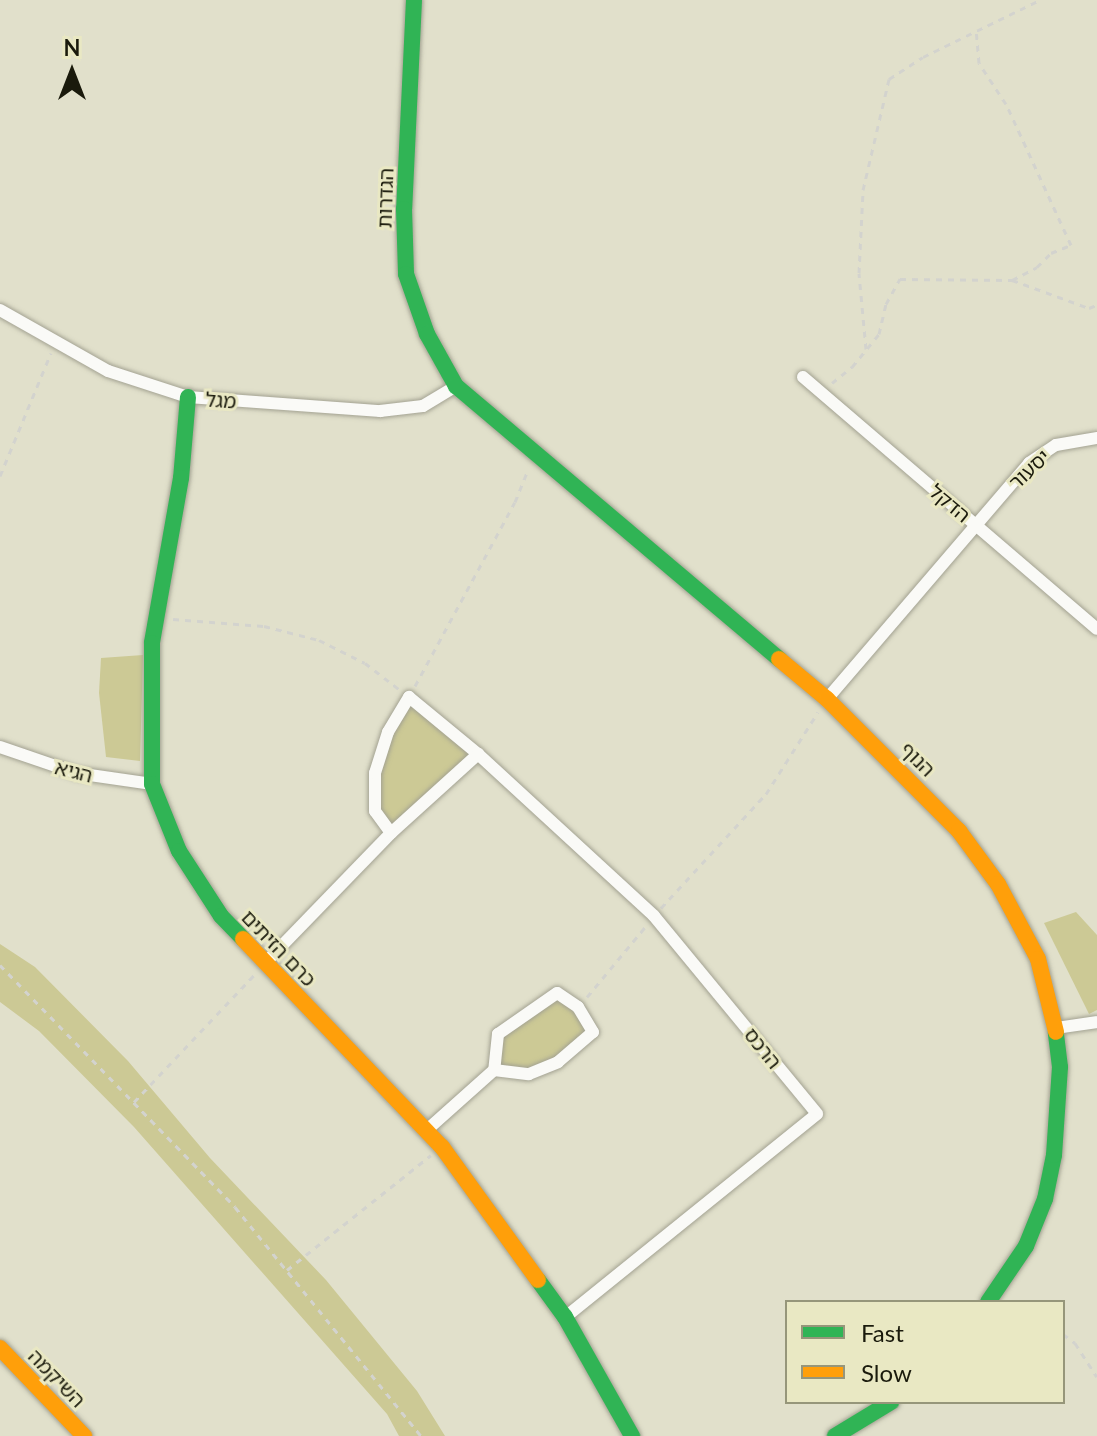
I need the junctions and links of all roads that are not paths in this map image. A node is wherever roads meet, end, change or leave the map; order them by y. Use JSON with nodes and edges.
{"nodes":[{"id":1,"x":414,"y":0,"type":"edge"},
{"id":2,"x":0,"y":310,"type":"edge"},
{"id":3,"x":803,"y":377,"type":"dead end"},
{"id":4,"x":456,"y":386,"type":"junction"},
{"id":5,"x":188,"y":397,"type":"junction"},
{"id":6,"x":1097,"y":438,"type":"edge"},
{"id":7,"x":976,"y":525,"type":"junction"},
{"id":8,"x":1097,"y":629,"type":"edge"},
{"id":9,"x":827,"y":699,"type":"junction"},
{"id":10,"x":0,"y":747,"type":"edge"},
{"id":11,"x":478,"y":754,"type":"junction"},
{"id":12,"x":152,"y":784,"type":"junction"},
{"id":13,"x":391,"y":833,"type":"junction"},
{"id":14,"x":265,"y":963,"type":"junction"},
{"id":15,"x":1097,"y":1022,"type":"edge"},
{"id":16,"x":1056,"y":1028,"type":"junction"},
{"id":17,"x":494,"y":1070,"type":"junction"},
{"id":18,"x":428,"y":1129,"type":"junction"},
{"id":19,"x":989,"y":1300,"type":"edge"},
{"id":20,"x":565,"y":1317,"type":"junction"},
{"id":21,"x":0,"y":1348,"type":"edge"},
{"id":22,"x":888,"y":1404,"type":"edge"},
{"id":23,"x":84,"y":1436,"type":"edge"},
{"id":24,"x":632,"y":1436,"type":"edge"},
{"id":25,"x":835,"y":1436,"type":"edge"}],
"edges":[{"from":1,"to":4,"type":"street","name":"הגדרות"},
{"from":2,"to":5,"type":"street","name":"מגל"},
{"from":3,"to":7,"type":"street","name":"הדקל"},
{"from":4,"to":5,"type":"street","name":"מגל"},
{"from":4,"to":9,"type":"street","name":"הנוף"},
{"from":5,"to":12,"type":"street","name":"כרם הזיתים"},
{"from":6,"to":7,"type":"street","name":"יסעור"},
{"from":7,"to":8,"type":"street","name":"הדקל"},
{"from":7,"to":9,"type":"street","name":"יסעור"},
{"from":9,"to":16,"type":"street","name":"הנוף"},
{"from":10,"to":12,"type":"street","name":"הגיא"},
{"from":11,"to":13,"type":"street"},
{"from":11,"to":13,"type":"street","name":"הרכס"},
{"from":11,"to":20,"type":"street","name":"הרכס"},
{"from":12,"to":14,"type":"street","name":"כרם הזיתים"},
{"from":13,"to":14,"type":"street"},
{"from":14,"to":18,"type":"street","name":"כרם הזיתים"},
{"from":15,"to":16,"type":"street"},
{"from":16,"to":19,"type":"street","name":"הנוף"},
{"from":17,"to":17,"type":"street"},
{"from":17,"to":18,"type":"street"},
{"from":18,"to":20,"type":"street","name":"כרם הזיתים"},
{"from":20,"to":24,"type":"street","name":"כרם הזיתים"},
{"from":21,"to":23,"type":"street","name":"השיקמה"},
{"from":22,"to":25,"type":"street"}]}
